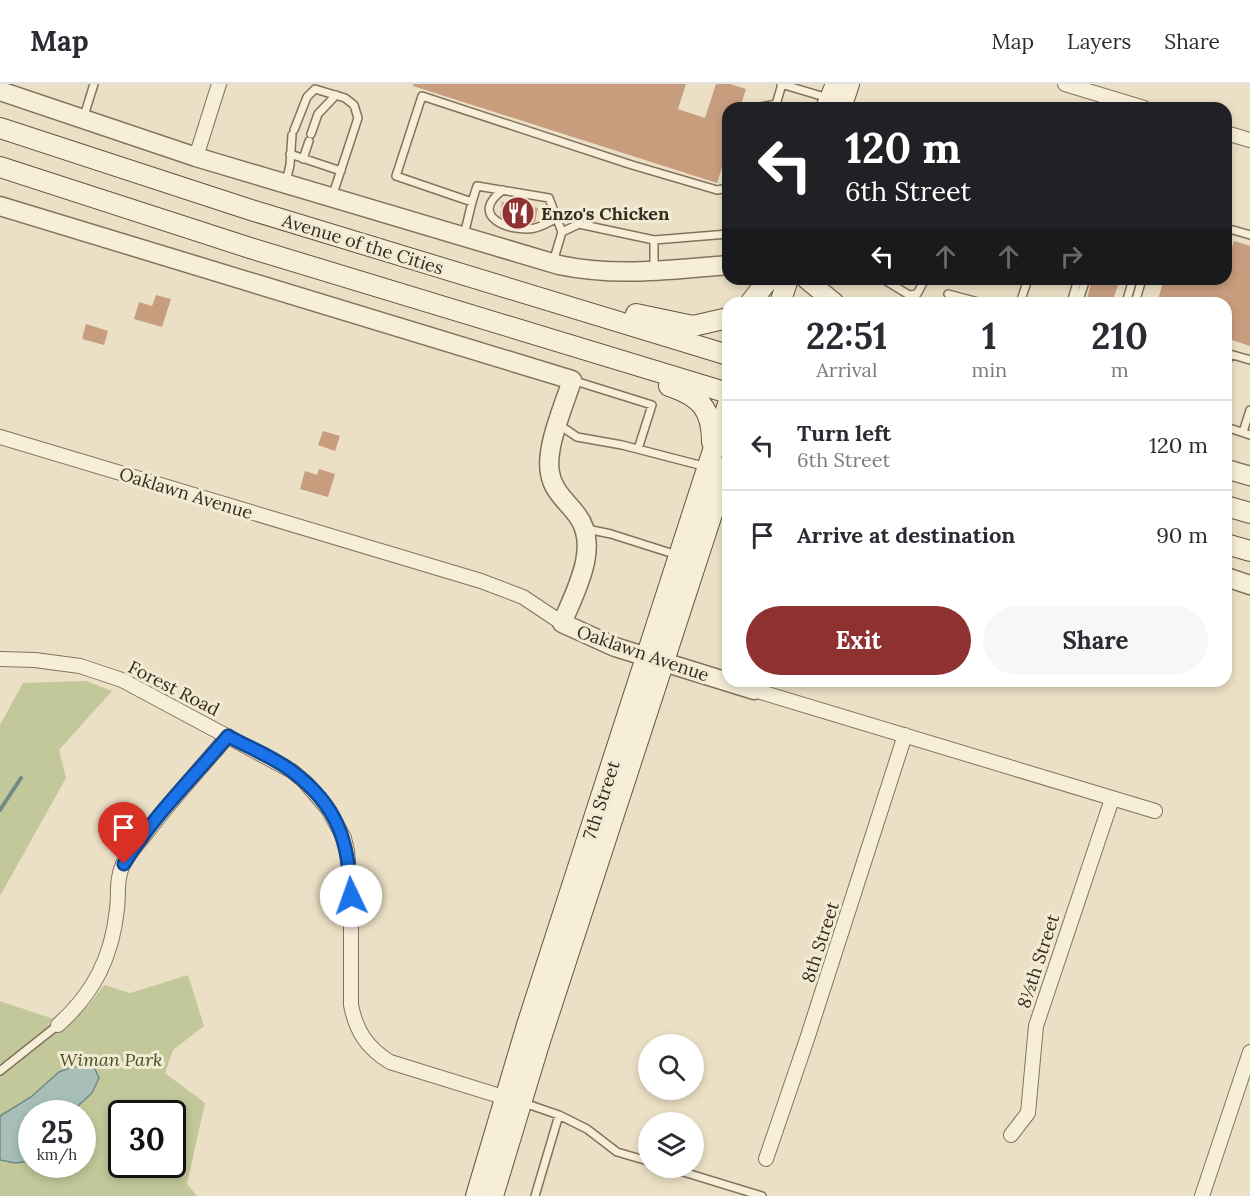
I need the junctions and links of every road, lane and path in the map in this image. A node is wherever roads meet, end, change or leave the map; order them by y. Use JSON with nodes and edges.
{"nodes":[{"id":1,"x":94,"y":84,"type":"edge"},
{"id":2,"x":219,"y":84,"type":"edge"},
{"id":3,"x":782,"y":84,"type":"edge"},
{"id":4,"x":849,"y":84,"type":"edge"},
{"id":5,"x":1065,"y":84,"type":"edge"},
{"id":6,"x":0,"y":91,"type":"edge"},
{"id":7,"x":336,"y":95,"type":"junction"},
{"id":8,"x":833,"y":100,"type":"edge"},
{"id":9,"x":778,"y":102,"type":"edge"},
{"id":10,"x":1124,"y":102,"type":"edge"},
{"id":11,"x":82,"y":119,"type":"junction"},
{"id":12,"x":0,"y":128,"type":"edge"},
{"id":13,"x":1232,"y":135,"type":"edge"},
{"id":14,"x":1250,"y":140,"type":"edge"},
{"id":15,"x":290,"y":154,"type":"junction"},
{"id":16,"x":196,"y":157,"type":"junction"},
{"id":17,"x":303,"y":159,"type":"junction"},
{"id":18,"x":0,"y":167,"type":"edge"},
{"id":19,"x":341,"y":171,"type":"junction"},
{"id":20,"x":285,"y":184,"type":"junction"},
{"id":21,"x":722,"y":189,"type":"edge"},
{"id":22,"x":504,"y":190,"type":"junction"},
{"id":23,"x":332,"y":198,"type":"junction"},
{"id":24,"x":472,"y":202,"type":"junction"},
{"id":25,"x":0,"y":206,"type":"edge"},
{"id":26,"x":557,"y":218,"type":"junction"},
{"id":27,"x":1232,"y":230,"type":"edge"},
{"id":28,"x":562,"y":232,"type":"junction"},
{"id":29,"x":722,"y":234,"type":"edge"},
{"id":30,"x":1250,"y":235,"type":"edge"},
{"id":31,"x":463,"y":238,"type":"junction"},
{"id":32,"x":654,"y":240,"type":"junction"},
{"id":33,"x":426,"y":263,"type":"junction"},
{"id":34,"x":552,"y":263,"type":"junction"},
{"id":35,"x":722,"y":265,"type":"edge"},
{"id":36,"x":654,"y":271,"type":"junction"},
{"id":37,"x":765,"y":285,"type":"edge"},
{"id":38,"x":813,"y":285,"type":"edge"},
{"id":39,"x":890,"y":285,"type":"edge"},
{"id":40,"x":922,"y":285,"type":"edge"},
{"id":41,"x":948,"y":294,"type":"dead end"},
{"id":42,"x":755,"y":297,"type":"edge"},
{"id":43,"x":828,"y":297,"type":"edge"},
{"id":44,"x":904,"y":297,"type":"edge"},
{"id":45,"x":912,"y":297,"type":"edge"},
{"id":46,"x":959,"y":297,"type":"edge"},
{"id":47,"x":722,"y":319,"type":"edge"},
{"id":48,"x":512,"y":328,"type":"junction"},
{"id":49,"x":722,"y":353,"type":"edge"},
{"id":50,"x":1232,"y":355,"type":"edge"},
{"id":51,"x":1250,"y":360,"type":"edge"},
{"id":52,"x":572,"y":380,"type":"junction"},
{"id":53,"x":722,"y":391,"type":"edge"},
{"id":54,"x":1250,"y":410,"type":"edge"},
{"id":55,"x":558,"y":424,"type":"junction"},
{"id":56,"x":1232,"y":429,"type":"edge"},
{"id":57,"x":722,"y":431,"type":"edge"},
{"id":58,"x":1247,"y":434,"type":"edge"},
{"id":59,"x":0,"y":437,"type":"edge"},
{"id":60,"x":638,"y":449,"type":"junction"},
{"id":61,"x":715,"y":462,"type":"edge"},
{"id":62,"x":1232,"y":471,"type":"edge"},
{"id":63,"x":1250,"y":476,"type":"edge"},
{"id":64,"x":722,"y":486,"type":"edge"},
{"id":65,"x":720,"y":490,"type":"junction"},
{"id":66,"x":1232,"y":508,"type":"edge"},
{"id":67,"x":1250,"y":513,"type":"edge"},
{"id":68,"x":585,"y":529,"type":"junction"},
{"id":69,"x":1232,"y":546,"type":"edge"},
{"id":70,"x":1250,"y":551,"type":"edge"},
{"id":71,"x":679,"y":556,"type":"junction"},
{"id":72,"x":1232,"y":579,"type":"edge"},
{"id":73,"x":1250,"y":585,"type":"edge"},
{"id":74,"x":562,"y":623,"type":"junction"},
{"id":75,"x":0,"y":659,"type":"edge"},
{"id":76,"x":655,"y":659,"type":"junction"},
{"id":77,"x":722,"y":676,"type":"edge"},
{"id":78,"x":761,"y":687,"type":"edge"},
{"id":79,"x":905,"y":735,"type":"junction"},
{"id":80,"x":228,"y":736,"type":"junction"},
{"id":81,"x":1112,"y":798,"type":"junction"},
{"id":82,"x":1155,"y":811,"type":"dead end"},
{"id":83,"x":58,"y":1025,"type":"joint"},
{"id":84,"x":1250,"y":1052,"type":"edge"},
{"id":85,"x":0,"y":1071,"type":"edge"},
{"id":86,"x":513,"y":1100,"type":"junction"},
{"id":87,"x":559,"y":1115,"type":"junction"},
{"id":88,"x":1011,"y":1135,"type":"dead end"},
{"id":89,"x":638,"y":1158,"type":"edge"},
{"id":90,"x":766,"y":1159,"type":"dead end"},
{"id":91,"x":703,"y":1178,"type":"edge"},
{"id":92,"x":476,"y":1196,"type":"edge"},
{"id":93,"x":493,"y":1196,"type":"edge"},
{"id":94,"x":535,"y":1196,"type":"edge"},
{"id":95,"x":762,"y":1196,"type":"edge"},
{"id":96,"x":1202,"y":1196,"type":"edge"}],
"edges":[{"from":1,"to":11,"type":"lane"},
{"from":2,"to":16,"type":"street"},
{"from":3,"to":8,"type":"lane"},
{"from":3,"to":9,"type":"lane"},
{"from":4,"to":8,"type":"main road"},
{"from":5,"to":10,"type":"street"},
{"from":6,"to":11,"type":"street","name":"Avenue of the Cities"},
{"from":7,"to":15,"type":"lane"},
{"from":7,"to":17,"type":"lane"},
{"from":7,"to":19,"type":"lane"},
{"from":11,"to":16,"type":"street","name":"Avenue of the Cities"},
{"from":12,"to":33,"type":"main road","name":"Avenue of the Cities"},
{"from":13,"to":14,"type":"street"},
{"from":15,"to":17,"type":"lane"},
{"from":15,"to":20,"type":"lane"},
{"from":16,"to":20,"type":"street","name":"Avenue of the Cities"},
{"from":17,"to":19,"type":"lane"},
{"from":18,"to":48,"type":"main road","name":"Avenue of the Cities"},
{"from":19,"to":23,"type":"lane"},
{"from":20,"to":23,"type":"street","name":"Avenue of the Cities"},
{"from":21,"to":24,"type":"lane"},
{"from":22,"to":24,"type":"lane"},
{"from":22,"to":26,"type":"lane"},
{"from":22,"to":26,"type":"lane"},
{"from":23,"to":31,"type":"street","name":"Avenue of the Cities"},
{"from":24,"to":31,"type":"lane"},
{"from":25,"to":52,"type":"street"},
{"from":26,"to":28,"type":"lane"},
{"from":27,"to":30,"type":"lane"},
{"from":28,"to":32,"type":"lane"},
{"from":28,"to":34,"type":"lane"},
{"from":29,"to":32,"type":"lane"},
{"from":31,"to":34,"type":"street","name":"Avenue of the Cities"},
{"from":32,"to":36,"type":"lane"},
{"from":33,"to":47,"type":"main road"},
{"from":33,"to":49,"type":"main road","name":"Avenue of the Cities"},
{"from":34,"to":36,"type":"street","name":"Avenue of the Cities"},
{"from":35,"to":36,"type":"street","name":"Avenue of the Cities"},
{"from":37,"to":42,"type":"main road"},
{"from":38,"to":43,"type":"street"},
{"from":39,"to":44,"type":"lane"},
{"from":40,"to":45,"type":"lane"},
{"from":41,"to":46,"type":"lane"},
{"from":48,"to":53,"type":"main road","name":"Avenue of the Cities"},
{"from":48,"to":61,"type":"main road"},
{"from":50,"to":51,"type":"lane"},
{"from":52,"to":55,"type":"street"},
{"from":52,"to":60,"type":"lane"},
{"from":54,"to":58,"type":"lane"},
{"from":55,"to":60,"type":"lane"},
{"from":55,"to":68,"type":"street"},
{"from":56,"to":58,"type":"lane"},
{"from":57,"to":61,"type":"main road","name":"7th Street"},
{"from":59,"to":74,"type":"street","name":"Oaklawn Avenue"},
{"from":60,"to":61,"type":"lane"},
{"from":61,"to":65,"type":"main road","name":"7th Street"},
{"from":61,"to":71,"type":"main road","name":"7th Street"},
{"from":62,"to":63,"type":"street"},
{"from":64,"to":65,"type":"main road"},
{"from":65,"to":76,"type":"main road","name":"7th Street"},
{"from":66,"to":67,"type":"main road"},
{"from":68,"to":71,"type":"lane"},
{"from":68,"to":74,"type":"street"},
{"from":69,"to":70,"type":"main road"},
{"from":71,"to":76,"type":"main road","name":"7th Street"},
{"from":72,"to":73,"type":"street"},
{"from":74,"to":76,"type":"street","name":"Oaklawn Avenue"},
{"from":75,"to":80,"type":"street","name":"Forest Road"},
{"from":76,"to":77,"type":"street","name":"Oaklawn Avenue"},
{"from":76,"to":86,"type":"main road","name":"7th Street"},
{"from":78,"to":79,"type":"street","name":"Oaklawn Avenue"},
{"from":79,"to":81,"type":"street","name":"Oaklawn Avenue"},
{"from":79,"to":90,"type":"street","name":"8th Street"},
{"from":80,"to":83,"type":"street"},
{"from":80,"to":86,"type":"street","name":"Forest Road"},
{"from":81,"to":82,"type":"street","name":"Oaklawn Avenue"},
{"from":81,"to":88,"type":"street","name":"8½th Street"},
{"from":83,"to":85,"type":"lane"},
{"from":84,"to":96,"type":"street"},
{"from":86,"to":87,"type":"lane"},
{"from":86,"to":92,"type":"main road","name":"7th Street"},
{"from":86,"to":93,"type":"main road","name":"7th Street"},
{"from":87,"to":89,"type":"lane"},
{"from":87,"to":94,"type":"lane"},
{"from":91,"to":95,"type":"lane"}]}
